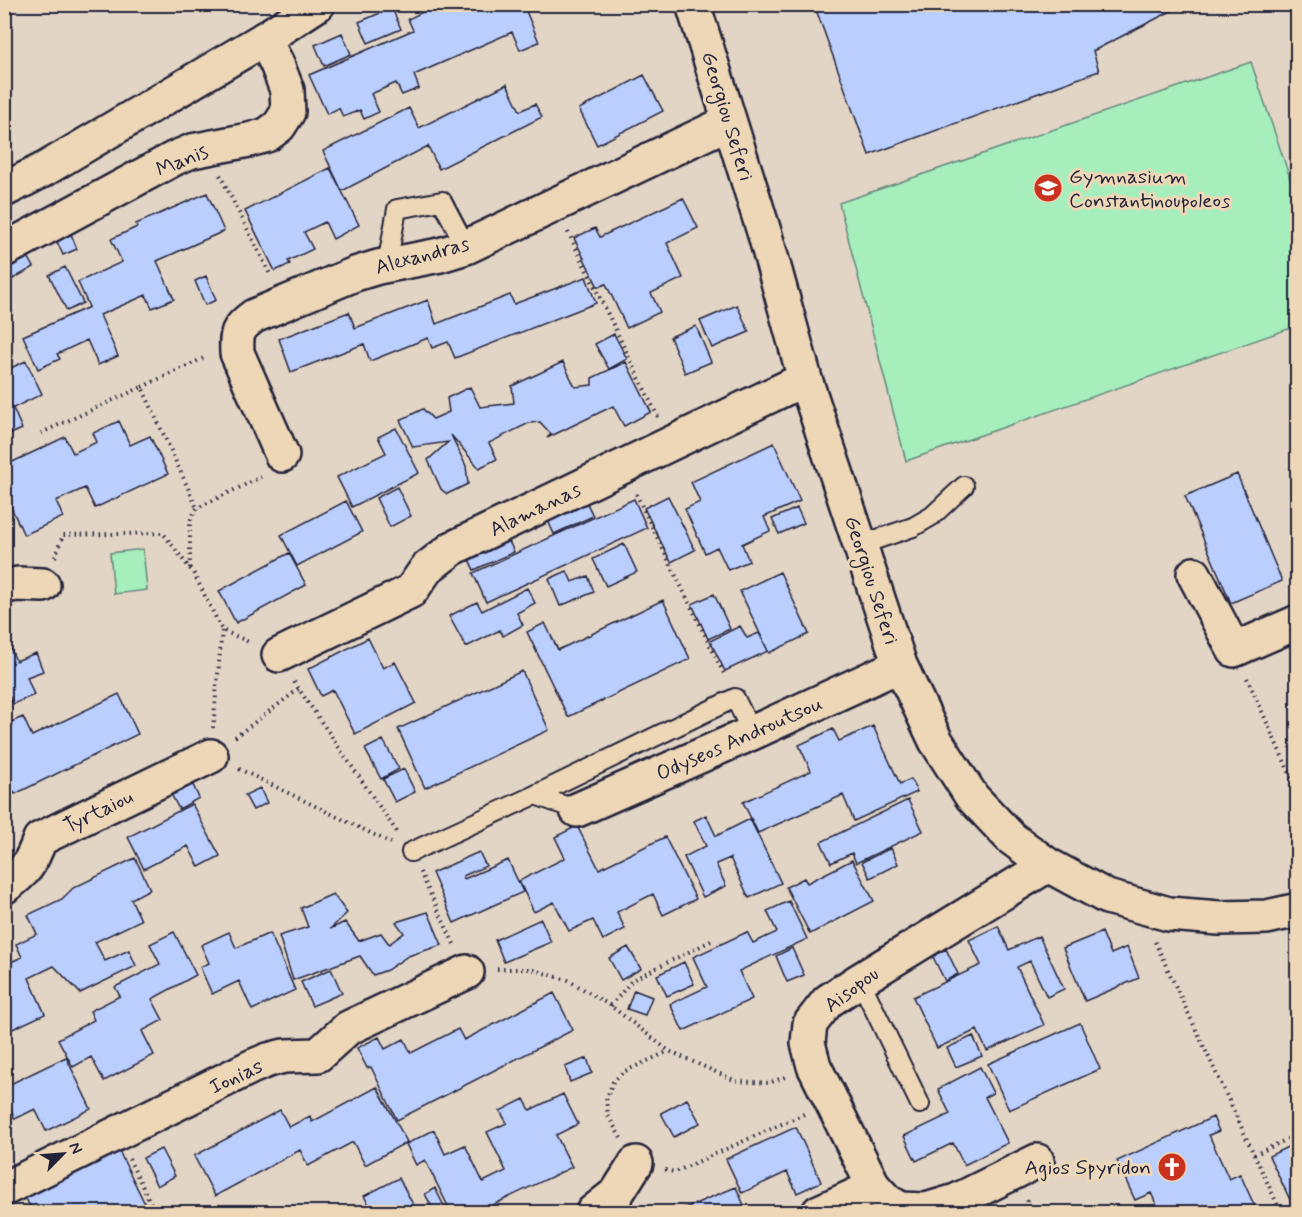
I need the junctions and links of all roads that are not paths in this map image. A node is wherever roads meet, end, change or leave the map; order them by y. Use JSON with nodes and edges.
{"nodes":[{"id":1,"x":318,"y":4,"type":"edge"},
{"id":2,"x":693,"y":4,"type":"edge"},
{"id":3,"x":264,"y":39,"type":"junction"},
{"id":4,"x":729,"y":122,"type":"junction"},
{"id":5,"x":4,"y":190,"type":"edge"},
{"id":6,"x":466,"y":247,"type":"junction"},
{"id":7,"x":4,"y":250,"type":"edge"},
{"id":8,"x":387,"y":265,"type":"junction"},
{"id":9,"x":805,"y":380,"type":"junction"},
{"id":10,"x":275,"y":464,"type":"road end"},
{"id":11,"x":964,"y":486,"type":"dead end"},
{"id":12,"x":860,"y":544,"type":"junction"},
{"id":13,"x":1194,"y":574,"type":"dead end"},
{"id":14,"x":43,"y":585,"type":"road end"},
{"id":15,"x":4,"y":586,"type":"edge"},
{"id":16,"x":1298,"y":622,"type":"edge"},
{"id":17,"x":279,"y":656,"type":"road end"},
{"id":18,"x":900,"y":665,"type":"junction"},
{"id":19,"x":752,"y":733,"type":"junction"},
{"id":20,"x":210,"y":756,"type":"road end"},
{"id":21,"x":535,"y":795,"type":"junction"},
{"id":22,"x":577,"y":810,"type":"joint"},
{"id":23,"x":411,"y":852,"type":"road end"},
{"id":24,"x":1048,"y":865,"type":"junction"},
{"id":25,"x":4,"y":887,"type":"edge"},
{"id":26,"x":1298,"y":910,"type":"edge"},
{"id":27,"x":467,"y":972,"type":"road end"},
{"id":28,"x":860,"y":980,"type":"junction"},
{"id":29,"x":921,"y":1104,"type":"dead end"},
{"id":30,"x":1037,"y":1161,"type":"dead end"},
{"id":31,"x":636,"y":1162,"type":"road end"},
{"id":32,"x":874,"y":1187,"type":"junction"},
{"id":33,"x":4,"y":1189,"type":"edge"},
{"id":34,"x":593,"y":1212,"type":"edge"},
{"id":35,"x":819,"y":1212,"type":"edge"}],
"edges":[{"from":1,"to":3,"type":"street"},
{"from":2,"to":4,"type":"street","name":"Georgiou Seferi"},
{"from":3,"to":5,"type":"street"},
{"from":3,"to":7,"type":"street","name":"Manis"},
{"from":4,"to":6,"type":"street","name":"Alexandras"},
{"from":4,"to":9,"type":"street","name":"Georgiou Seferi"},
{"from":6,"to":8,"type":"street","name":"Alexandras"},
{"from":6,"to":8,"type":"lane"},
{"from":8,"to":10,"type":"street","name":"Alexandras"},
{"from":9,"to":12,"type":"street","name":"Georgiou Seferi"},
{"from":9,"to":17,"type":"street","name":"Alamanas"},
{"from":11,"to":12,"type":"lane"},
{"from":12,"to":18,"type":"street","name":"Georgiou Seferi"},
{"from":13,"to":16,"type":"street"},
{"from":14,"to":15,"type":"street"},
{"from":18,"to":19,"type":"street","name":"Odyseos Androutsou"},
{"from":18,"to":24,"type":"street","name":"Georgiou Seferi"},
{"from":19,"to":21,"type":"lane"},
{"from":19,"to":22,"type":"street","name":"Odyseos Androutsou"},
{"from":20,"to":25,"type":"street","name":"Tyrtaiou"},
{"from":21,"to":22,"type":"lane"},
{"from":21,"to":23,"type":"lane"},
{"from":24,"to":26,"type":"street","name":"Georgiou Seferi"},
{"from":24,"to":28,"type":"street","name":"Aisopou"},
{"from":27,"to":33,"type":"street","name":"Ionias"},
{"from":28,"to":29,"type":"lane"},
{"from":28,"to":32,"type":"street","name":"Aisopou"},
{"from":30,"to":32,"type":"street","name":"Aisopou"},
{"from":31,"to":34,"type":"street"},
{"from":32,"to":35,"type":"street"}]}
